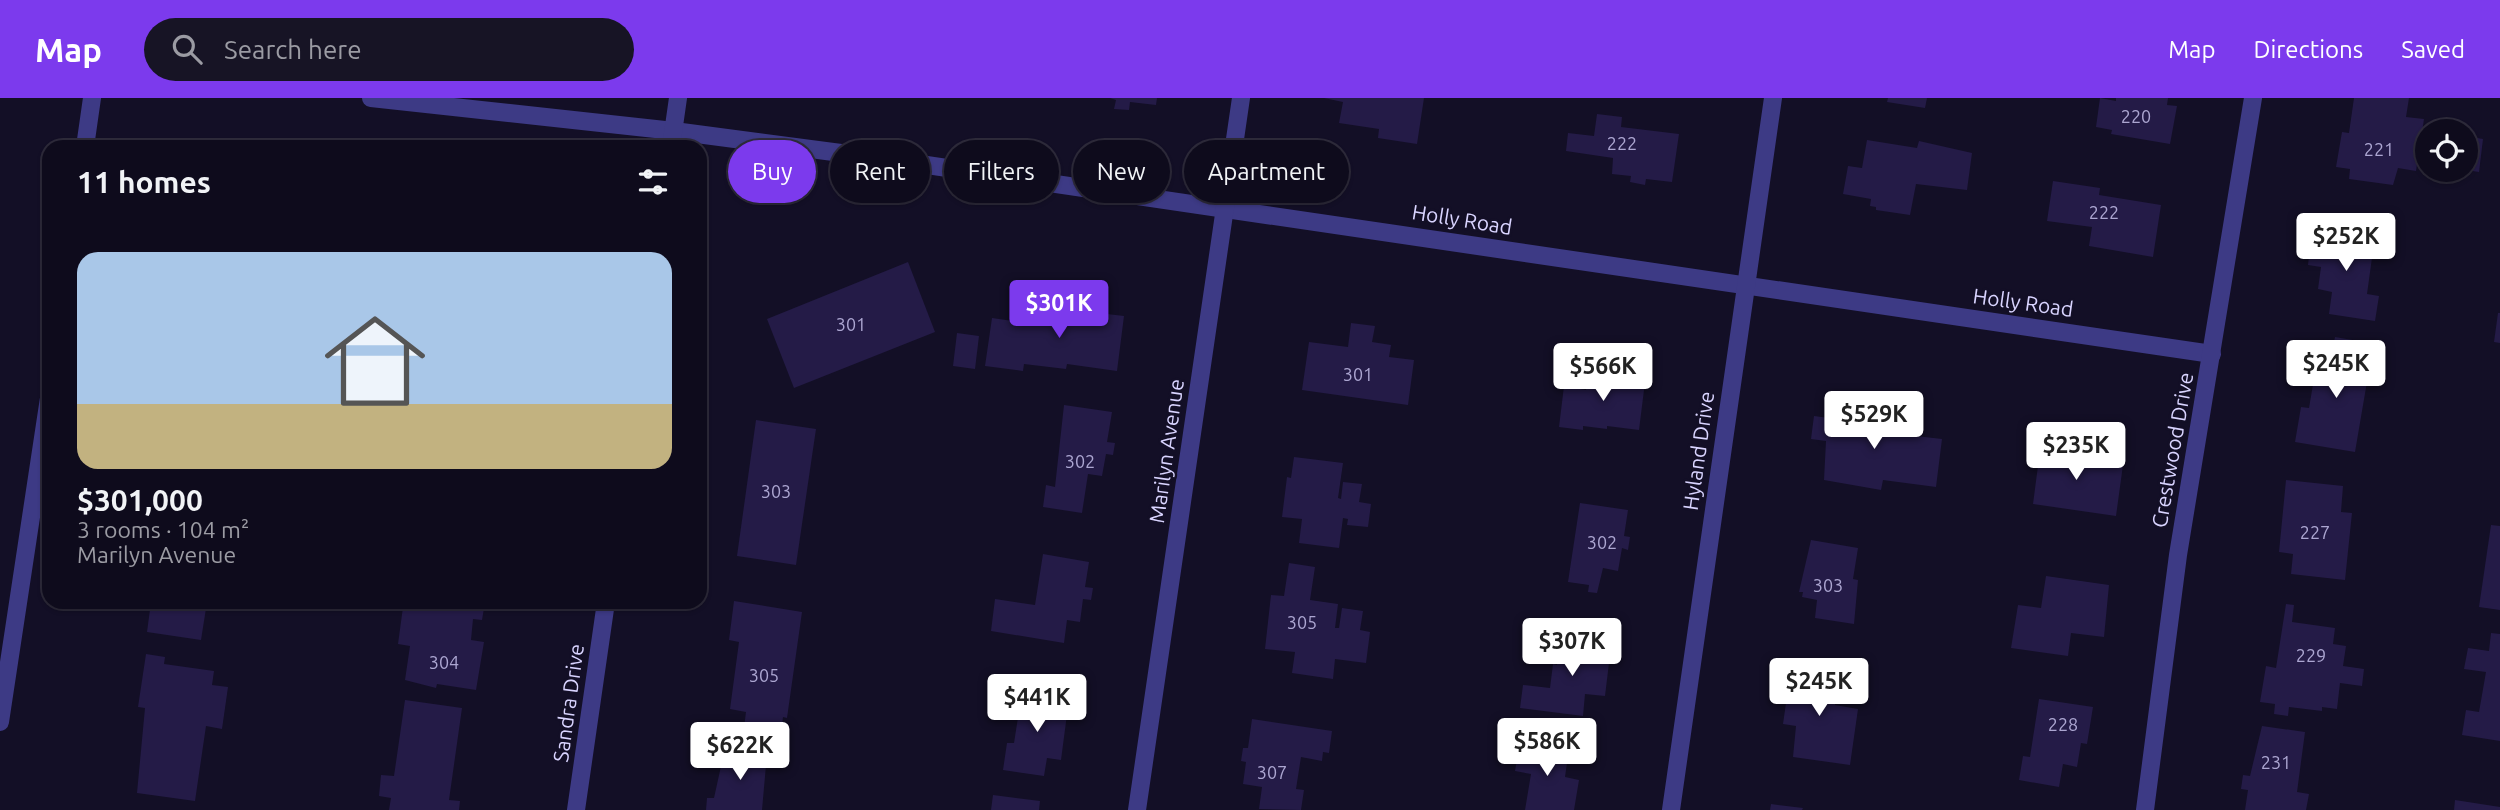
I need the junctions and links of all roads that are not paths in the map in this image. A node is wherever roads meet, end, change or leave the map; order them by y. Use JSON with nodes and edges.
{"nodes":[{"id":1,"x":92,"y":98,"type":"edge"},
{"id":2,"x":371,"y":98,"type":"edge"},
{"id":3,"x":678,"y":98,"type":"edge"},
{"id":4,"x":1241,"y":98,"type":"edge"},
{"id":5,"x":1773,"y":98,"type":"edge"},
{"id":6,"x":2253,"y":98,"type":"edge"},
{"id":7,"x":672,"y":139,"type":"edge"},
{"id":8,"x":86,"y":140,"type":"edge"},
{"id":9,"x":707,"y":143,"type":"edge"},
{"id":10,"x":1225,"y":208,"type":"junction"},
{"id":11,"x":1745,"y":286,"type":"junction"},
{"id":12,"x":2212,"y":354,"type":"junction"},
{"id":13,"x":42,"y":444,"type":"edge"},
{"id":14,"x":605,"y":609,"type":"edge"},
{"id":15,"x":0,"y":722,"type":"edge"},
{"id":16,"x":576,"y":810,"type":"edge"},
{"id":17,"x":1137,"y":810,"type":"edge"},
{"id":18,"x":1671,"y":810,"type":"edge"},
{"id":19,"x":2145,"y":810,"type":"edge"}],
"edges":[{"from":1,"to":8,"type":"street"},
{"from":2,"to":7,"type":"street","name":"Holly Road"},
{"from":3,"to":7,"type":"street"},
{"from":4,"to":10,"type":"street","name":"Marilyn Avenue"},
{"from":5,"to":11,"type":"street","name":"Hyland Drive"},
{"from":6,"to":12,"type":"street","name":"Crestwood Drive"},
{"from":9,"to":10,"type":"street","name":"Holly Road"},
{"from":10,"to":11,"type":"street","name":"Holly Road"},
{"from":10,"to":17,"type":"street","name":"Marilyn Avenue"},
{"from":11,"to":12,"type":"street","name":"Holly Road"},
{"from":11,"to":18,"type":"street","name":"Hyland Drive"},
{"from":12,"to":19,"type":"street","name":"Crestwood Drive"},
{"from":13,"to":15,"type":"street"},
{"from":14,"to":16,"type":"street","name":"Sandra Drive"}]}
